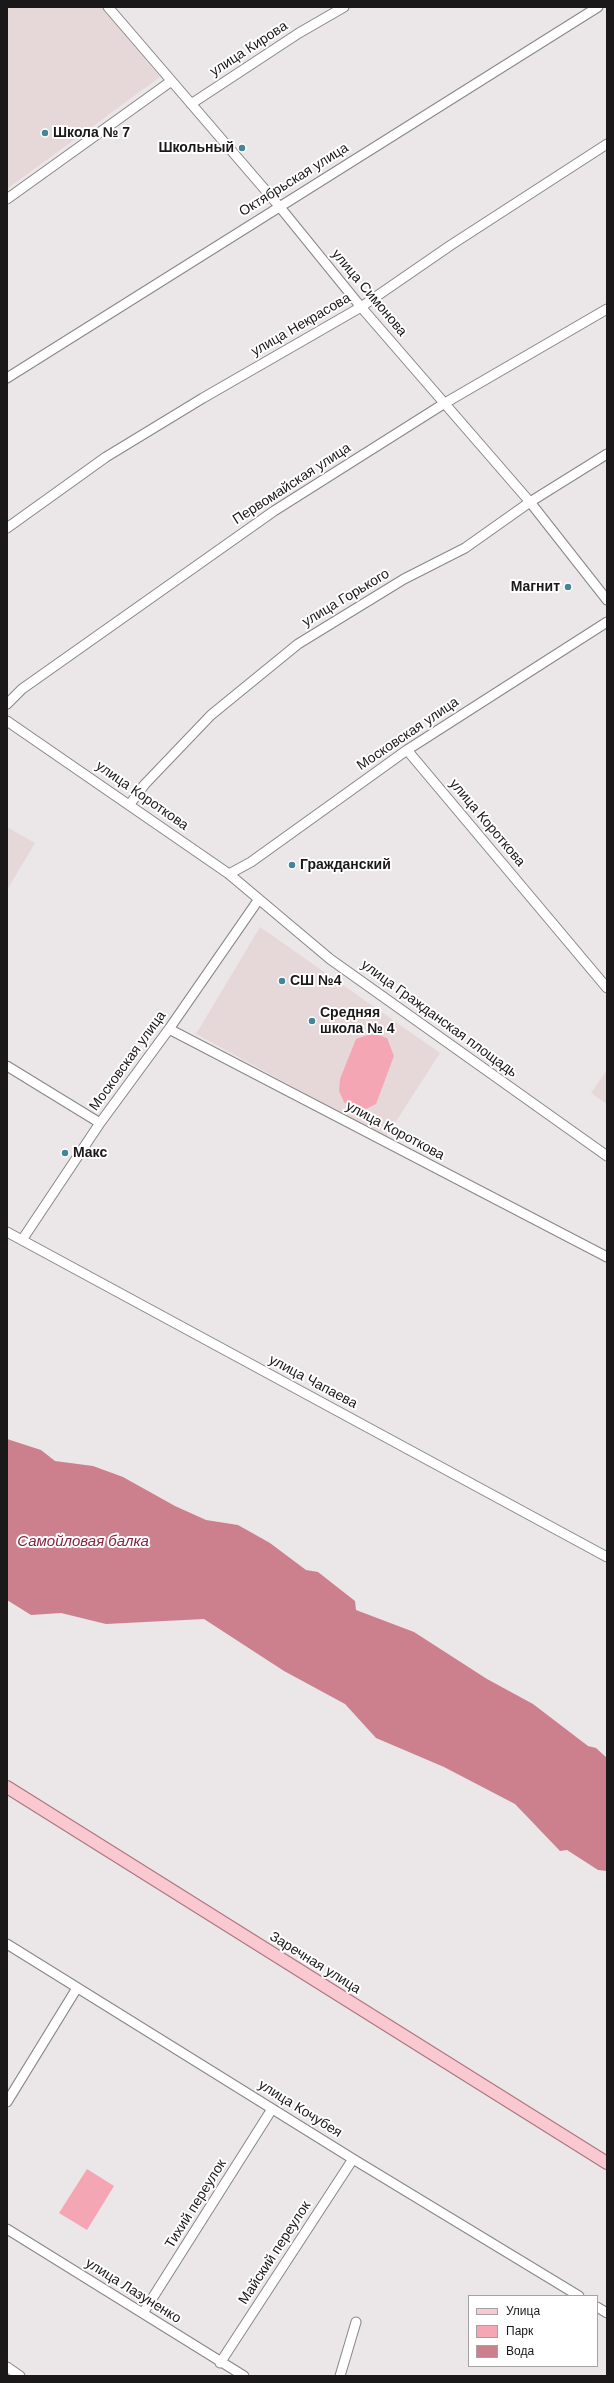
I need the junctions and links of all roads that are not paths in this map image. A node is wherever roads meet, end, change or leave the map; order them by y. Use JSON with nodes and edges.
{"nodes":[{"id":1,"x":344,"y":7,"type":"edge"},
{"id":2,"x":598,"y":7,"type":"edge"},
{"id":3,"x":109,"y":8,"type":"edge"},
{"id":4,"x":170,"y":82,"type":"junction"},
{"id":5,"x":191,"y":104,"type":"junction"},
{"id":6,"x":607,"y":144,"type":"edge"},
{"id":7,"x":7,"y":199,"type":"edge"},
{"id":8,"x":279,"y":206,"type":"junction"},
{"id":9,"x":361,"y":307,"type":"junction"},
{"id":10,"x":607,"y":309,"type":"edge"},
{"id":11,"x":7,"y":378,"type":"edge"},
{"id":12,"x":445,"y":403,"type":"junction"},
{"id":13,"x":607,"y":454,"type":"edge"},
{"id":14,"x":530,"y":502,"type":"junction"},
{"id":15,"x":7,"y":528,"type":"edge"},
{"id":16,"x":607,"y":600,"type":"edge"},
{"id":17,"x":607,"y":622,"type":"edge"},
{"id":18,"x":7,"y":704,"type":"edge"},
{"id":19,"x":7,"y":721,"type":"edge"},
{"id":20,"x":407,"y":750,"type":"junction"},
{"id":21,"x":130,"y":804,"type":"junction"},
{"id":22,"x":229,"y":874,"type":"junction"},
{"id":23,"x":258,"y":899,"type":"junction"},
{"id":24,"x":607,"y":988,"type":"edge"},
{"id":25,"x":169,"y":1029,"type":"junction"},
{"id":26,"x":7,"y":1066,"type":"edge"},
{"id":27,"x":100,"y":1123,"type":"junction"},
{"id":28,"x":607,"y":1156,"type":"edge"},
{"id":29,"x":7,"y":1232,"type":"edge"},
{"id":30,"x":22,"y":1240,"type":"junction"},
{"id":31,"x":607,"y":1257,"type":"edge"},
{"id":32,"x":607,"y":1557,"type":"edge"},
{"id":33,"x":7,"y":1787,"type":"edge"},
{"id":34,"x":7,"y":1944,"type":"edge"},
{"id":35,"x":77,"y":1988,"type":"junction"},
{"id":36,"x":9,"y":2095,"type":"edge"},
{"id":37,"x":272,"y":2109,"type":"junction"},
{"id":38,"x":353,"y":2159,"type":"junction"},
{"id":39,"x":607,"y":2163,"type":"edge"},
{"id":40,"x":7,"y":2229,"type":"edge"},
{"id":41,"x":577,"y":2295,"type":"edge"},
{"id":42,"x":598,"y":2308,"type":"edge"},
{"id":43,"x":143,"y":2313,"type":"junction"},
{"id":44,"x":607,"y":2313,"type":"edge"},
{"id":45,"x":356,"y":2322,"type":"dead end"},
{"id":46,"x":220,"y":2363,"type":"junction"},
{"id":47,"x":7,"y":2367,"type":"edge"},
{"id":48,"x":20,"y":2376,"type":"edge"},
{"id":49,"x":244,"y":2376,"type":"edge"},
{"id":50,"x":340,"y":2376,"type":"edge"}],
"edges":[{"from":1,"to":5,"type":"street","name":"улица Кирова"},
{"from":2,"to":8,"type":"street","name":"Октябрьская улица"},
{"from":3,"to":4,"type":"street","name":"улица Симонова"},
{"from":4,"to":5,"type":"street","name":"улица Симонова"},
{"from":4,"to":7,"type":"street"},
{"from":5,"to":8,"type":"street","name":"улица Симонова"},
{"from":6,"to":9,"type":"street","name":"улица Некрасова"},
{"from":8,"to":9,"type":"street","name":"улица Симонова"},
{"from":8,"to":11,"type":"street","name":"Октябрьская улица"},
{"from":9,"to":12,"type":"street","name":"улица Симонова"},
{"from":9,"to":15,"type":"street","name":"улица Некрасова"},
{"from":10,"to":12,"type":"street","name":"Первомайская улица"},
{"from":12,"to":14,"type":"street","name":"улица Симонова"},
{"from":12,"to":18,"type":"street","name":"Первомайская улица"},
{"from":13,"to":14,"type":"street","name":"улица Горького"},
{"from":14,"to":16,"type":"street","name":"улица Симонова"},
{"from":14,"to":21,"type":"street","name":"улица Горького"},
{"from":17,"to":20,"type":"street","name":"Московская улица"},
{"from":19,"to":21,"type":"street","name":"улица Короткова"},
{"from":20,"to":22,"type":"street","name":"Московская улица"},
{"from":20,"to":24,"type":"street","name":"улица Короткова"},
{"from":21,"to":22,"type":"street","name":"улица Короткова"},
{"from":22,"to":23,"type":"street","name":"улица Короткова"},
{"from":23,"to":25,"type":"street","name":"Московская улица"},
{"from":23,"to":28,"type":"street","name":"улица Гражданская площадь"},
{"from":25,"to":27,"type":"street","name":"Московская улица"},
{"from":25,"to":31,"type":"street","name":"улица Короткова"},
{"from":26,"to":27,"type":"street"},
{"from":27,"to":30,"type":"street","name":"Московская улица"},
{"from":29,"to":30,"type":"street","name":"улица Чапаева"},
{"from":30,"to":32,"type":"street","name":"улица Чапаева"},
{"from":33,"to":39,"type":"main road","name":"Заречная улица"},
{"from":34,"to":35,"type":"street","name":"улица Кочубея"},
{"from":35,"to":36,"type":"street"},
{"from":35,"to":37,"type":"street","name":"улица Кочубея"},
{"from":37,"to":38,"type":"street","name":"улица Кочубея"},
{"from":37,"to":43,"type":"street","name":"Тихий переулок"},
{"from":38,"to":41,"type":"street","name":"улица Кочубея"},
{"from":38,"to":46,"type":"street","name":"Майский переулок"},
{"from":40,"to":43,"type":"street","name":"улица Лазуненко"},
{"from":42,"to":44,"type":"street"},
{"from":43,"to":46,"type":"street","name":"улица Лазуненко"},
{"from":45,"to":50,"type":"street"},
{"from":46,"to":49,"type":"street","name":"улица Лазуненко"},
{"from":47,"to":48,"type":"street"}]}
